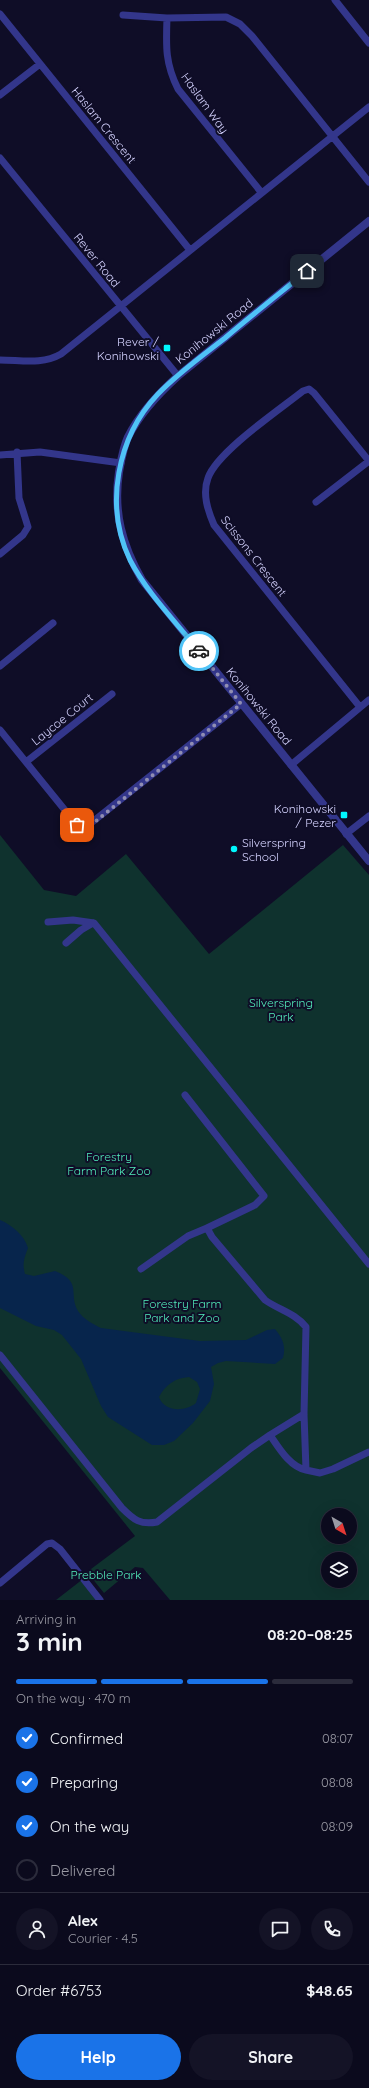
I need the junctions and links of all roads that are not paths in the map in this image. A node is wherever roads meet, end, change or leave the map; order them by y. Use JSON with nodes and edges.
{"nodes":[{"id":1,"x":335,"y":0,"type":"edge"},
{"id":2,"x":0,"y":14,"type":"edge"},
{"id":3,"x":123,"y":15,"type":"dead end"},
{"id":4,"x":167,"y":18,"type":"junction"},
{"id":5,"x":369,"y":43,"type":"edge"},
{"id":6,"x":40,"y":64,"type":"junction"},
{"id":7,"x":0,"y":95,"type":"edge"},
{"id":8,"x":369,"y":107,"type":"edge"},
{"id":9,"x":332,"y":136,"type":"junction"},
{"id":10,"x":0,"y":158,"type":"edge"},
{"id":11,"x":369,"y":182,"type":"edge"},
{"id":12,"x":261,"y":192,"type":"junction"},
{"id":13,"x":369,"y":221,"type":"edge"},
{"id":14,"x":190,"y":250,"type":"junction"},
{"id":15,"x":120,"y":306,"type":"junction"},
{"id":16,"x":0,"y":360,"type":"edge"},
{"id":17,"x":178,"y":376,"type":"junction"},
{"id":18,"x":17,"y":452,"type":"junction"},
{"id":19,"x":0,"y":455,"type":"edge"},
{"id":20,"x":369,"y":461,"type":"edge"},
{"id":21,"x":121,"y":463,"type":"junction"},
{"id":22,"x":316,"y":502,"type":"dead end"},
{"id":23,"x":0,"y":554,"type":"edge"},
{"id":24,"x":53,"y":623,"type":"dead end"},
{"id":25,"x":0,"y":666,"type":"edge"},
{"id":26,"x":112,"y":694,"type":"dead end"},
{"id":27,"x":369,"y":700,"type":"edge"},
{"id":28,"x":241,"y":704,"type":"junction"},
{"id":29,"x":360,"y":707,"type":"junction"},
{"id":30,"x":0,"y":730,"type":"edge"},
{"id":31,"x":26,"y":762,"type":"junction"},
{"id":32,"x":291,"y":765,"type":"junction"},
{"id":33,"x":369,"y":816,"type":"edge"},
{"id":34,"x":346,"y":834,"type":"junction"},
{"id":35,"x":369,"y":861,"type":"edge"},
{"id":36,"x":48,"y":922,"type":"dead end"},
{"id":37,"x":94,"y":923,"type":"junction"},
{"id":38,"x":66,"y":942,"type":"dead end"},
{"id":39,"x":185,"y":1095,"type":"dead end"},
{"id":40,"x":207,"y":1228,"type":"junction"},
{"id":41,"x":369,"y":1264,"type":"edge"},
{"id":42,"x":141,"y":1269,"type":"dead end"},
{"id":43,"x":0,"y":1355,"type":"edge"},
{"id":44,"x":304,"y":1414,"type":"junction"},
{"id":45,"x":270,"y":1435,"type":"junction"},
{"id":46,"x":369,"y":1452,"type":"edge"},
{"id":47,"x":306,"y":1470,"type":"junction"},
{"id":48,"x":0,"y":1583,"type":"edge"},
{"id":49,"x":100,"y":1600,"type":"edge"}],
"edges":[{"from":1,"to":5,"type":"street"},
{"from":2,"to":6,"type":"street","name":"Haslam Crescent"},
{"from":3,"to":4,"type":"street"},
{"from":4,"to":9,"type":"street"},
{"from":4,"to":12,"type":"street","name":"Haslam Way"},
{"from":6,"to":7,"type":"street"},
{"from":6,"to":14,"type":"street","name":"Haslam Crescent"},
{"from":8,"to":9,"type":"street"},
{"from":9,"to":11,"type":"street"},
{"from":9,"to":12,"type":"street"},
{"from":10,"to":15,"type":"street","name":"Rever Road"},
{"from":12,"to":14,"type":"street"},
{"from":13,"to":17,"type":"street","name":"Konihowski Road"},
{"from":14,"to":15,"type":"street"},
{"from":15,"to":16,"type":"street"},
{"from":15,"to":17,"type":"street","name":"Rever Road"},
{"from":17,"to":21,"type":"street","name":"Konihowski Road"},
{"from":18,"to":19,"type":"street"},
{"from":18,"to":21,"type":"street"},
{"from":18,"to":23,"type":"street"},
{"from":20,"to":22,"type":"street"},
{"from":20,"to":29,"type":"street","name":"Scissons Crescent"},
{"from":21,"to":28,"type":"street","name":"Konihowski Road"},
{"from":24,"to":25,"type":"street"},
{"from":26,"to":31,"type":"street","name":"Laycoe Court"},
{"from":27,"to":29,"type":"street"},
{"from":28,"to":31,"type":"street"},
{"from":28,"to":32,"type":"street","name":"Konihowski Road"},
{"from":29,"to":32,"type":"street"},
{"from":30,"to":31,"type":"street"},
{"from":32,"to":34,"type":"street","name":"Konihowski Road"},
{"from":33,"to":34,"type":"street"},
{"from":34,"to":35,"type":"street","name":"Konihowski Road"},
{"from":36,"to":37,"type":"street"},
{"from":37,"to":38,"type":"street"},
{"from":37,"to":41,"type":"street"},
{"from":39,"to":40,"type":"street"},
{"from":40,"to":42,"type":"street"},
{"from":40,"to":44,"type":"street"},
{"from":43,"to":45,"type":"street"},
{"from":44,"to":45,"type":"street"},
{"from":44,"to":47,"type":"street"},
{"from":45,"to":47,"type":"street"},
{"from":46,"to":47,"type":"street"},
{"from":48,"to":49,"type":"street"}]}
